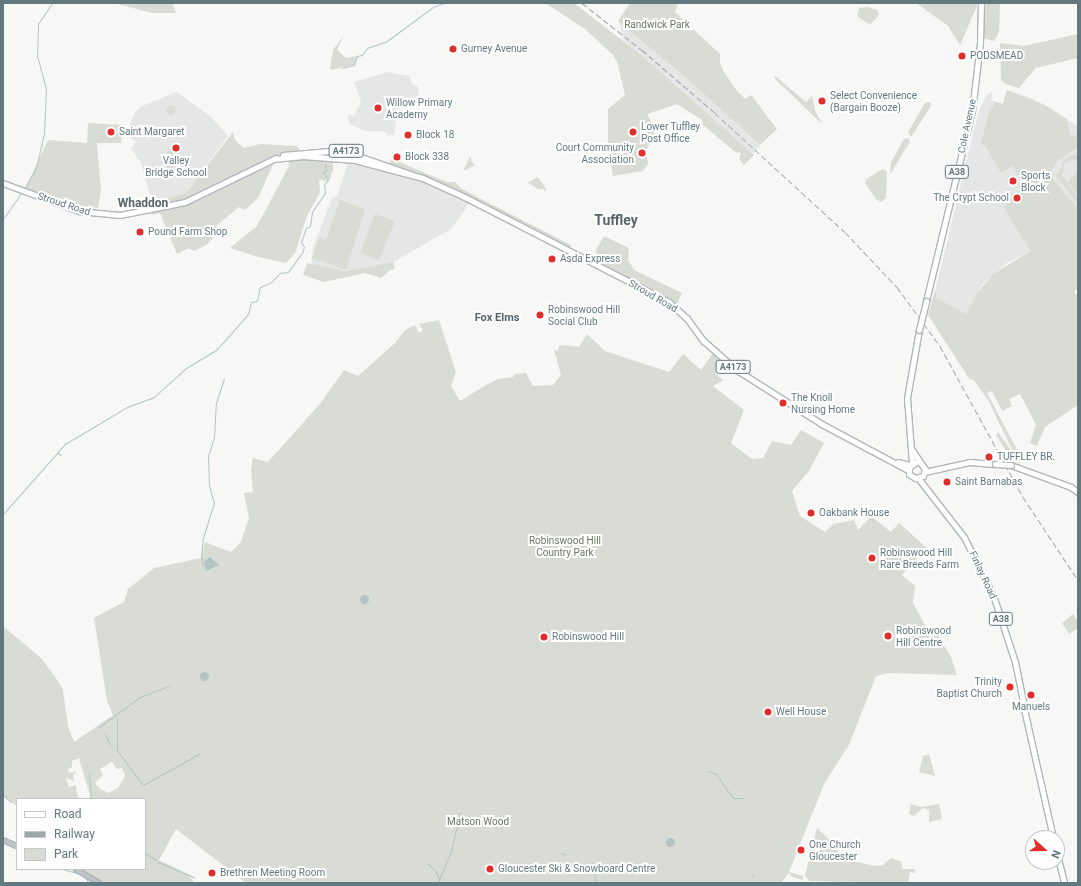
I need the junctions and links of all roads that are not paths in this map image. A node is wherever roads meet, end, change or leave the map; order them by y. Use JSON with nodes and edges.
{"nodes":[{"id":1,"x":981,"y":3,"type":"edge"},
{"id":2,"x":3,"y":183,"type":"edge"},
{"id":3,"x":912,"y":448,"type":"junction"},
{"id":4,"x":918,"y":461,"type":"junction"},
{"id":5,"x":923,"y":465,"type":"junction"},
{"id":6,"x":910,"y":466,"type":"junction"},
{"id":7,"x":937,"y":469,"type":"junction"},
{"id":8,"x":922,"y":475,"type":"junction"},
{"id":9,"x":1078,"y":492,"type":"edge"},
{"id":10,"x":1019,"y":684,"type":"junction"},
{"id":11,"x":1025,"y":711,"type":"junction"},
{"id":12,"x":1051,"y":830,"type":"edge"},
{"id":13,"x":3,"y":840,"type":"edge"},
{"id":14,"x":16,"y":846,"type":"edge"},
{"id":15,"x":78,"y":870,"type":"edge"},
{"id":16,"x":1061,"y":870,"type":"edge"},
{"id":17,"x":99,"y":883,"type":"edge"},
{"id":18,"x":1064,"y":883,"type":"edge"}],
"edges":[{"from":1,"to":3,"type":"highway","name":"Cole Avenue","number":"A38","bridge":true},
{"from":2,"to":6,"type":"main road","name":"Stroud Road","number":"A4173"},
{"from":3,"to":4,"type":"highway","number":"A38"},
{"from":3,"to":6,"type":"highway","number":"A38"},
{"from":4,"to":5,"type":"highway","number":"A38"},
{"from":4,"to":6,"type":"highway"},
{"from":5,"to":7,"type":"main road"},
{"from":5,"to":8,"type":"highway","number":"A38"},
{"from":6,"to":8,"type":"highway"},
{"from":7,"to":8,"type":"main road"},
{"from":7,"to":9,"type":"main road","bridge":true},
{"from":8,"to":10,"type":"highway","name":"Finlay Road","number":"A38"},
{"from":10,"to":11,"type":"highway","name":"Finlay Road","number":"A38"},
{"from":10,"to":11,"type":"highway","name":"Finlay Road","number":"A38"},
{"from":11,"to":12,"type":"highway","name":"Finlay Road","number":"A38"},
{"from":13,"to":14,"type":"street"},
{"from":15,"to":17,"type":"street"},
{"from":16,"to":18,"type":"highway"}]}
